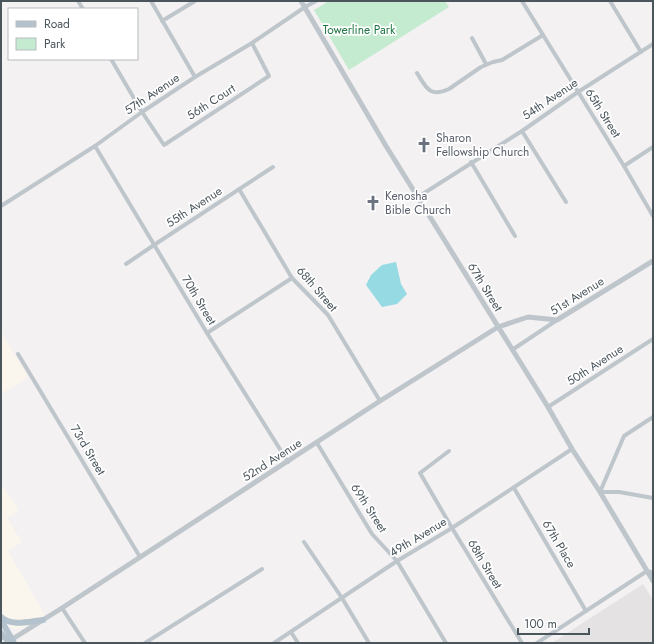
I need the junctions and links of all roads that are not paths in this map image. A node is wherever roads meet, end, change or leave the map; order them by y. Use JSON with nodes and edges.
{"nodes":[{"id":1,"x":151,"y":1,"type":"edge"},
{"id":2,"x":195,"y":1,"type":"edge"},
{"id":3,"x":301,"y":1,"type":"edge"},
{"id":4,"x":316,"y":1,"type":"edge"},
{"id":5,"x":522,"y":1,"type":"edge"},
{"id":6,"x":610,"y":1,"type":"edge"},
{"id":7,"x":305,"y":7,"type":"junction"},
{"id":8,"x":162,"y":21,"type":"junction"},
{"id":9,"x":543,"y":35,"type":"junction"},
{"id":10,"x":472,"y":38,"type":"dead end"},
{"id":11,"x":252,"y":43,"type":"junction"},
{"id":12,"x":653,"y":44,"type":"edge"},
{"id":13,"x":641,"y":52,"type":"junction"},
{"id":14,"x":112,"y":60,"type":"edge"},
{"id":15,"x":486,"y":64,"type":"junction"},
{"id":16,"x":417,"y":73,"type":"dead end"},
{"id":17,"x":195,"y":77,"type":"junction"},
{"id":18,"x":578,"y":92,"type":"junction"},
{"id":19,"x":142,"y":112,"type":"junction"},
{"id":20,"x":522,"y":131,"type":"junction"},
{"id":21,"x":95,"y":146,"type":"junction"},
{"id":22,"x":653,"y":147,"type":"edge"},
{"id":23,"x":471,"y":162,"type":"junction"},
{"id":24,"x":624,"y":166,"type":"junction"},
{"id":25,"x":273,"y":167,"type":"dead end"},
{"id":26,"x":239,"y":189,"type":"junction"},
{"id":27,"x":418,"y":197,"type":"junction"},
{"id":28,"x":566,"y":202,"type":"dead end"},
{"id":29,"x":1,"y":206,"type":"edge"},
{"id":30,"x":653,"y":216,"type":"edge"},
{"id":31,"x":515,"y":236,"type":"dead end"},
{"id":32,"x":154,"y":245,"type":"junction"},
{"id":33,"x":653,"y":261,"type":"edge"},
{"id":34,"x":126,"y":264,"type":"dead end"},
{"id":35,"x":292,"y":278,"type":"junction"},
{"id":36,"x":557,"y":320,"type":"junction"},
{"id":37,"x":498,"y":327,"type":"junction"},
{"id":38,"x":207,"y":333,"type":"junction"},
{"id":39,"x":653,"y":339,"type":"edge"},
{"id":40,"x":512,"y":350,"type":"junction"},
{"id":41,"x":18,"y":354,"type":"dead end"},
{"id":42,"x":380,"y":401,"type":"junction"},
{"id":43,"x":548,"y":407,"type":"junction"},
{"id":44,"x":653,"y":417,"type":"edge"},
{"id":45,"x":317,"y":443,"type":"junction"},
{"id":46,"x":572,"y":450,"type":"junction"},
{"id":47,"x":449,"y":451,"type":"dead end"},
{"id":48,"x":288,"y":462,"type":"junction"},
{"id":49,"x":514,"y":488,"type":"junction"},
{"id":50,"x":600,"y":492,"type":"junction"},
{"id":51,"x":653,"y":498,"type":"edge"},
{"id":52,"x":452,"y":528,"type":"junction"},
{"id":53,"x":304,"y":542,"type":"dead end"},
{"id":54,"x":140,"y":557,"type":"junction"},
{"id":55,"x":397,"y":561,"type":"junction"},
{"id":56,"x":262,"y":568,"type":"dead end"},
{"id":57,"x":647,"y":572,"type":"junction"},
{"id":58,"x":653,"y":573,"type":"edge"},
{"id":59,"x":653,"y":581,"type":"edge"},
{"id":60,"x":342,"y":598,"type":"junction"},
{"id":61,"x":62,"y":608,"type":"junction"},
{"id":62,"x":586,"y":610,"type":"junction"},
{"id":63,"x":1,"y":619,"type":"edge"},
{"id":64,"x":43,"y":620,"type":"junction"},
{"id":65,"x":291,"y":632,"type":"junction"},
{"id":66,"x":1,"y":633,"type":"edge"},
{"id":67,"x":13,"y":641,"type":"edge"},
{"id":68,"x":6,"y":643,"type":"edge"},
{"id":69,"x":85,"y":643,"type":"edge"},
{"id":70,"x":145,"y":643,"type":"edge"},
{"id":71,"x":274,"y":643,"type":"edge"},
{"id":72,"x":298,"y":643,"type":"edge"},
{"id":73,"x":369,"y":643,"type":"edge"},
{"id":74,"x":446,"y":643,"type":"edge"},
{"id":75,"x":522,"y":643,"type":"edge"},
{"id":76,"x":537,"y":643,"type":"edge"}],
"edges":[{"from":1,"to":8,"type":"street"},
{"from":2,"to":8,"type":"street"},
{"from":3,"to":7,"type":"street","name":"67th Street"},
{"from":4,"to":7,"type":"street","name":"57th Avenue"},
{"from":5,"to":9,"type":"street","name":"65th Street"},
{"from":6,"to":13,"type":"street"},
{"from":7,"to":11,"type":"street","name":"57th Avenue"},
{"from":7,"to":27,"type":"street","name":"67th Street"},
{"from":8,"to":17,"type":"street"},
{"from":9,"to":15,"type":"street"},
{"from":9,"to":18,"type":"street","name":"65th Street"},
{"from":10,"to":15,"type":"street"},
{"from":11,"to":17,"type":"street","name":"57th Avenue"},
{"from":11,"to":19,"type":"street","name":"56th Court"},
{"from":12,"to":13,"type":"street","name":"54th Avenue"},
{"from":13,"to":18,"type":"street","name":"54th Avenue"},
{"from":14,"to":19,"type":"street"},
{"from":15,"to":16,"type":"street"},
{"from":17,"to":19,"type":"street","name":"57th Avenue"},
{"from":18,"to":20,"type":"street","name":"54th Avenue"},
{"from":18,"to":24,"type":"street","name":"65th Street"},
{"from":19,"to":21,"type":"street","name":"57th Avenue"},
{"from":20,"to":23,"type":"street","name":"54th Avenue"},
{"from":20,"to":28,"type":"street"},
{"from":21,"to":29,"type":"street","name":"57th Avenue"},
{"from":21,"to":32,"type":"street","name":"70th Street"},
{"from":22,"to":24,"type":"street"},
{"from":23,"to":27,"type":"street","name":"54th Avenue"},
{"from":23,"to":31,"type":"street"},
{"from":24,"to":30,"type":"street","name":"65th Street"},
{"from":25,"to":26,"type":"street","name":"55th Avenue"},
{"from":26,"to":32,"type":"street","name":"55th Avenue"},
{"from":26,"to":35,"type":"street","name":"68th Street"},
{"from":27,"to":37,"type":"street","name":"67th Street"},
{"from":32,"to":34,"type":"street","name":"55th Avenue"},
{"from":32,"to":38,"type":"street","name":"70th Street"},
{"from":33,"to":36,"type":"street","name":"51st Avenue"},
{"from":35,"to":38,"type":"street"},
{"from":35,"to":42,"type":"street","name":"68th Street"},
{"from":36,"to":37,"type":"street","name":"52nd Avenue"},
{"from":36,"to":40,"type":"street","name":"51st Avenue"},
{"from":37,"to":40,"type":"street","name":"67th Street"},
{"from":37,"to":42,"type":"street","name":"52nd Avenue"},
{"from":38,"to":48,"type":"street","name":"70th Street"},
{"from":39,"to":43,"type":"street","name":"50th Avenue"},
{"from":40,"to":43,"type":"street","name":"67th Street"},
{"from":41,"to":54,"type":"street","name":"73rd Street"},
{"from":42,"to":45,"type":"street","name":"52nd Avenue"},
{"from":43,"to":46,"type":"street","name":"67th Street"},
{"from":44,"to":50,"type":"street"},
{"from":45,"to":48,"type":"street","name":"52nd Avenue"},
{"from":45,"to":55,"type":"street","name":"69th Street"},
{"from":46,"to":49,"type":"street","name":"49th Avenue"},
{"from":46,"to":50,"type":"street","name":"67th Street"},
{"from":47,"to":52,"type":"street","name":"68th Street"},
{"from":48,"to":54,"type":"street","name":"52nd Avenue"},
{"from":49,"to":52,"type":"street","name":"49th Avenue"},
{"from":49,"to":62,"type":"street","name":"67th Place"},
{"from":50,"to":51,"type":"street"},
{"from":50,"to":57,"type":"street","name":"67th Street"},
{"from":52,"to":55,"type":"street","name":"49th Avenue"},
{"from":52,"to":75,"type":"street","name":"68th Street"},
{"from":53,"to":60,"type":"street"},
{"from":54,"to":61,"type":"street","name":"52nd Avenue"},
{"from":55,"to":60,"type":"street","name":"49th Avenue"},
{"from":55,"to":74,"type":"street","name":"69th Street"},
{"from":56,"to":70,"type":"street"},
{"from":57,"to":58,"type":"street"},
{"from":57,"to":59,"type":"street","name":"67th Street"},
{"from":57,"to":62,"type":"street"},
{"from":60,"to":65,"type":"street","name":"49th Avenue"},
{"from":60,"to":73,"type":"street"},
{"from":61,"to":64,"type":"street","name":"52nd Avenue"},
{"from":61,"to":69,"type":"street"},
{"from":62,"to":76,"type":"street"},
{"from":63,"to":64,"type":"main road"},
{"from":63,"to":67,"type":"main road"},
{"from":64,"to":67,"type":"street","name":"52nd Avenue"},
{"from":65,"to":71,"type":"street","name":"49th Avenue"},
{"from":65,"to":72,"type":"street"},
{"from":66,"to":67,"type":"main road"},
{"from":67,"to":68,"type":"street","name":"52nd Avenue"}]}
